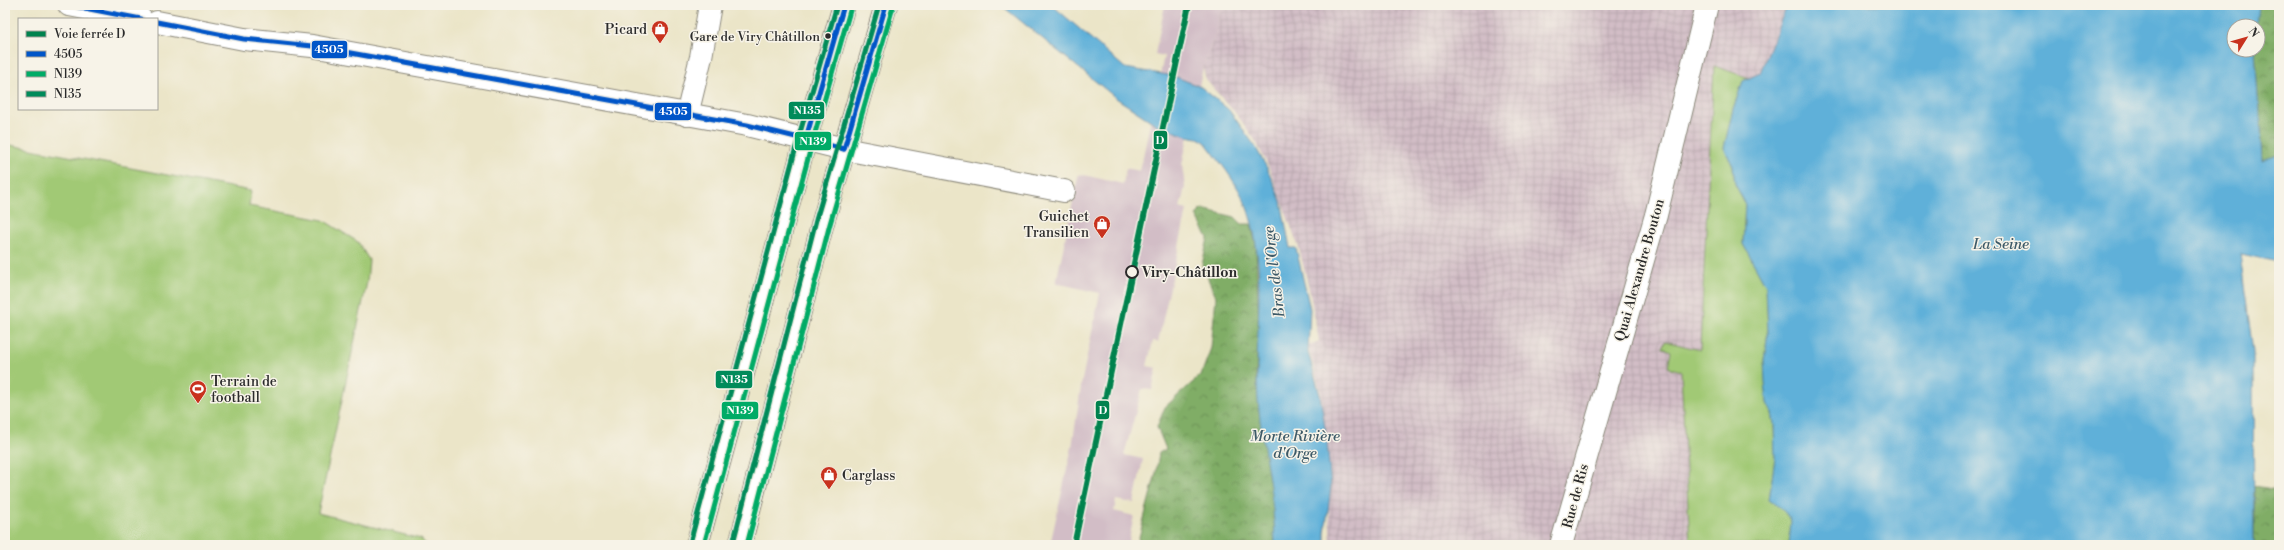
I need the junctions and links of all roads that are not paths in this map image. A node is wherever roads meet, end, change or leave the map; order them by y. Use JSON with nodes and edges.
{"nodes":[{"id":1,"x":69,"y":5,"type":"edge"},
{"id":2,"x":710,"y":5,"type":"edge"},
{"id":3,"x":844,"y":5,"type":"edge"},
{"id":4,"x":886,"y":5,"type":"edge"},
{"id":5,"x":1707,"y":5,"type":"edge"},
{"id":6,"x":136,"y":18,"type":"edge"},
{"id":7,"x":158,"y":22,"type":"edge"},
{"id":8,"x":687,"y":115,"type":"junction"},
{"id":9,"x":806,"y":138,"type":"junction"},
{"id":10,"x":844,"y":149,"type":"junction"},
{"id":11,"x":1064,"y":191,"type":"dead end"},
{"id":12,"x":1588,"y":447,"type":"joint"},
{"id":13,"x":697,"y":545,"type":"edge"},
{"id":14,"x":740,"y":545,"type":"edge"},
{"id":15,"x":1561,"y":545,"type":"edge"}],
"edges":[{"from":1,"to":6,"type":"main road"},
{"from":2,"to":8,"type":"main road"},
{"from":3,"to":9,"type":"main road"},
{"from":4,"to":10,"type":"main road"},
{"from":5,"to":12,"type":"main road","name":"Quai Alexandre Bouton"},
{"from":7,"to":8,"type":"main road"},
{"from":8,"to":9,"type":"main road"},
{"from":9,"to":10,"type":"main road"},
{"from":9,"to":13,"type":"main road"},
{"from":10,"to":11,"type":"main road"},
{"from":10,"to":14,"type":"main road"},
{"from":12,"to":15,"type":"main road","name":"Rue de Ris"}]}
